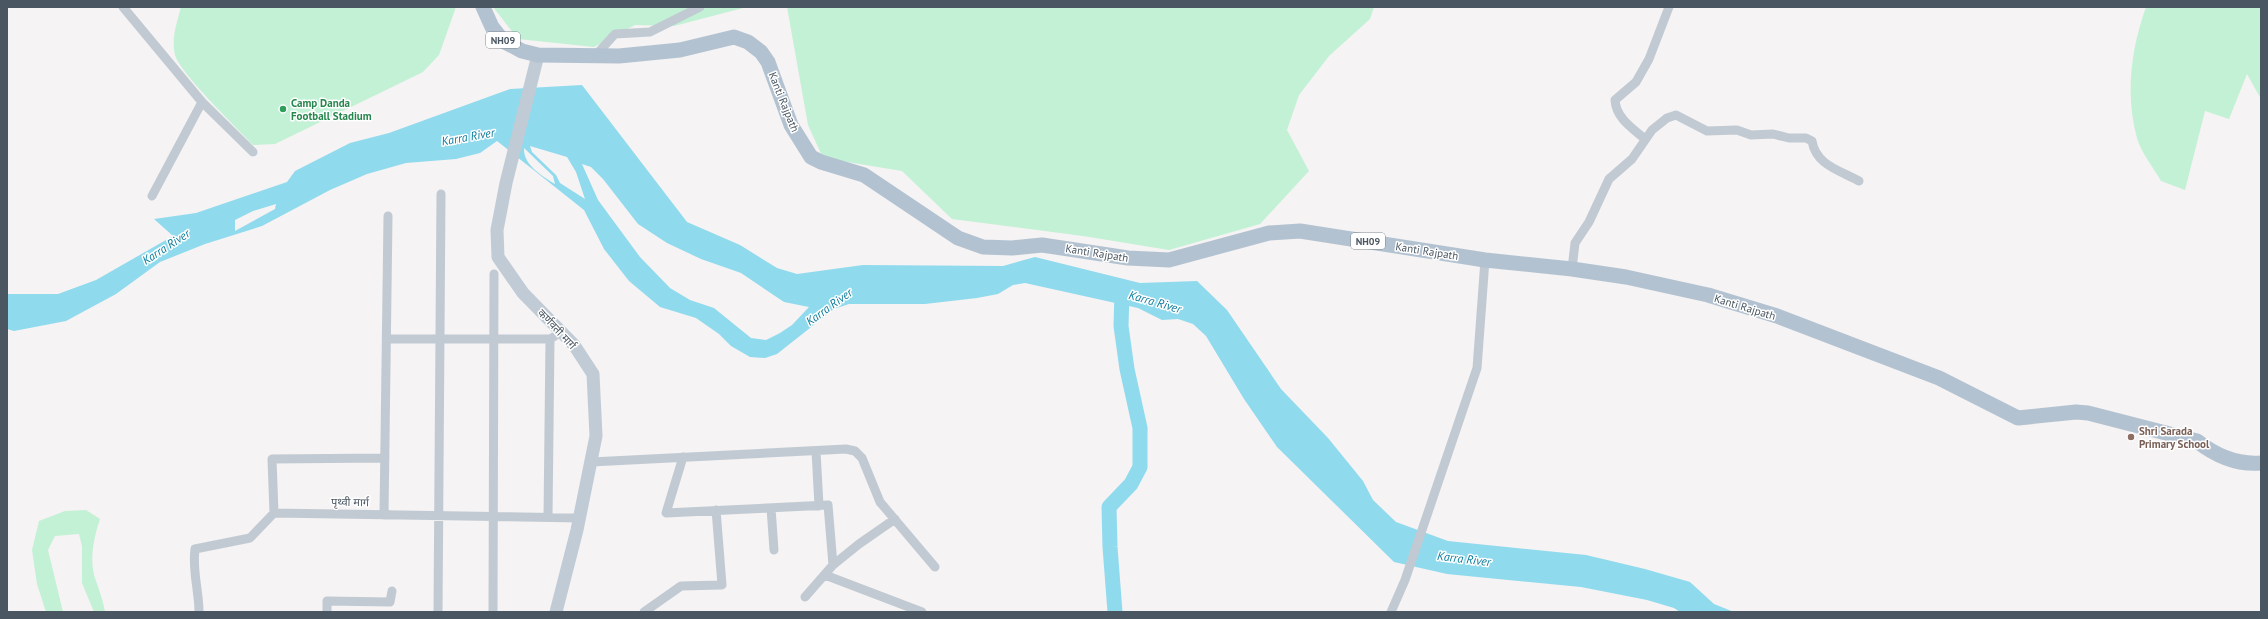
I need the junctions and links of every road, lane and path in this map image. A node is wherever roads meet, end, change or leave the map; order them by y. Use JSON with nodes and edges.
{"nodes":[{"id":1,"x":123,"y":7,"type":"edge"},
{"id":2,"x":483,"y":7,"type":"edge"},
{"id":3,"x":700,"y":7,"type":"edge"},
{"id":4,"x":1669,"y":7,"type":"edge"},
{"id":5,"x":538,"y":55,"type":"junction"},
{"id":6,"x":594,"y":57,"type":"junction"},
{"id":7,"x":202,"y":102,"type":"junction"},
{"id":8,"x":1645,"y":139,"type":"junction"},
{"id":9,"x":253,"y":152,"type":"dead end"},
{"id":10,"x":1859,"y":181,"type":"dead end"},
{"id":11,"x":441,"y":194,"type":"dead end"},
{"id":12,"x":152,"y":196,"type":"dead end"},
{"id":13,"x":388,"y":216,"type":"dead end"},
{"id":14,"x":1485,"y":260,"type":"junction"},
{"id":15,"x":1572,"y":269,"type":"junction"},
{"id":16,"x":494,"y":274,"type":"dead end"},
{"id":17,"x":556,"y":335,"type":"junction"},
{"id":18,"x":440,"y":338,"type":"junction"},
{"id":19,"x":494,"y":338,"type":"junction"},
{"id":20,"x":387,"y":339,"type":"junction"},
{"id":21,"x":816,"y":451,"type":"junction"},
{"id":22,"x":684,"y":457,"type":"junction"},
{"id":23,"x":385,"y":458,"type":"junction"},
{"id":24,"x":591,"y":462,"type":"junction"},
{"id":25,"x":2261,"y":463,"type":"edge"},
{"id":26,"x":819,"y":506,"type":"junction"},
{"id":27,"x":771,"y":508,"type":"junction"},
{"id":28,"x":716,"y":510,"type":"junction"},
{"id":29,"x":274,"y":513,"type":"junction"},
{"id":30,"x":384,"y":515,"type":"junction"},
{"id":31,"x":438,"y":516,"type":"junction"},
{"id":32,"x":493,"y":516,"type":"junction"},
{"id":33,"x":548,"y":517,"type":"junction"},
{"id":34,"x":580,"y":518,"type":"junction"},
{"id":35,"x":895,"y":520,"type":"junction"},
{"id":36,"x":774,"y":550,"type":"dead end"},
{"id":37,"x":833,"y":565,"type":"junction"},
{"id":38,"x":935,"y":567,"type":"dead end"},
{"id":39,"x":825,"y":575,"type":"junction"},
{"id":40,"x":392,"y":592,"type":"dead end"},
{"id":41,"x":805,"y":597,"type":"dead end"},
{"id":42,"x":199,"y":612,"type":"edge"},
{"id":43,"x":327,"y":612,"type":"edge"},
{"id":44,"x":438,"y":612,"type":"edge"},
{"id":45,"x":493,"y":612,"type":"edge"},
{"id":46,"x":556,"y":612,"type":"edge"},
{"id":47,"x":644,"y":612,"type":"edge"},
{"id":48,"x":922,"y":612,"type":"edge"},
{"id":49,"x":1391,"y":612,"type":"edge"}],
"edges":[{"from":1,"to":7,"type":"street"},
{"from":2,"to":5,"type":"main road","number":"NH09"},
{"from":3,"to":6,"type":"street"},
{"from":4,"to":8,"type":"street"},
{"from":5,"to":6,"type":"main road","name":"Kanti Rajpath","number":"NH09"},
{"from":5,"to":17,"type":"main road","name":"कर्णवती मार्ग"},
{"from":6,"to":14,"type":"main road","name":"Kanti Rajpath","number":"NH09"},
{"from":7,"to":9,"type":"street"},
{"from":7,"to":12,"type":"street"},
{"from":8,"to":10,"type":"street"},
{"from":8,"to":15,"type":"street"},
{"from":11,"to":18,"type":"street"},
{"from":13,"to":20,"type":"street"},
{"from":14,"to":15,"type":"main road","name":"Kanti Rajpath","number":"NH09"},
{"from":14,"to":49,"type":"street"},
{"from":15,"to":25,"type":"main road","name":"Kanti Rajpath","number":"NH09"},
{"from":16,"to":19,"type":"street"},
{"from":17,"to":19,"type":"street"},
{"from":17,"to":24,"type":"main road","name":"कर्णवती मार्ग"},
{"from":17,"to":33,"type":"street"},
{"from":18,"to":19,"type":"street"},
{"from":18,"to":20,"type":"street"},
{"from":18,"to":31,"type":"street"},
{"from":19,"to":32,"type":"street"},
{"from":20,"to":23,"type":"street"},
{"from":21,"to":22,"type":"street"},
{"from":21,"to":26,"type":"street"},
{"from":21,"to":35,"type":"street"},
{"from":22,"to":24,"type":"street"},
{"from":22,"to":28,"type":"street"},
{"from":23,"to":29,"type":"street"},
{"from":23,"to":30,"type":"street"},
{"from":24,"to":34,"type":"main road","name":"कर्णवती मार्ग"},
{"from":26,"to":27,"type":"street"},
{"from":26,"to":37,"type":"street"},
{"from":27,"to":28,"type":"street"},
{"from":27,"to":36,"type":"street"},
{"from":28,"to":47,"type":"street"},
{"from":29,"to":30,"type":"street","name":"पृथ्वी मार्ग"},
{"from":29,"to":42,"type":"street"},
{"from":30,"to":31,"type":"street","name":"पृथ्वी मार्ग"},
{"from":31,"to":32,"type":"street","name":"पृथ्वी मार्ग"},
{"from":31,"to":44,"type":"street"},
{"from":32,"to":33,"type":"street","name":"पृथ्वी मार्ग"},
{"from":32,"to":45,"type":"street"},
{"from":33,"to":34,"type":"street","name":"पृथ्वी मार्ग"},
{"from":34,"to":46,"type":"main road","name":"कर्णवती मार्ग"},
{"from":35,"to":37,"type":"street"},
{"from":35,"to":38,"type":"street"},
{"from":37,"to":39,"type":"street"},
{"from":39,"to":41,"type":"street"},
{"from":39,"to":48,"type":"street"},
{"from":40,"to":43,"type":"street"}]}
